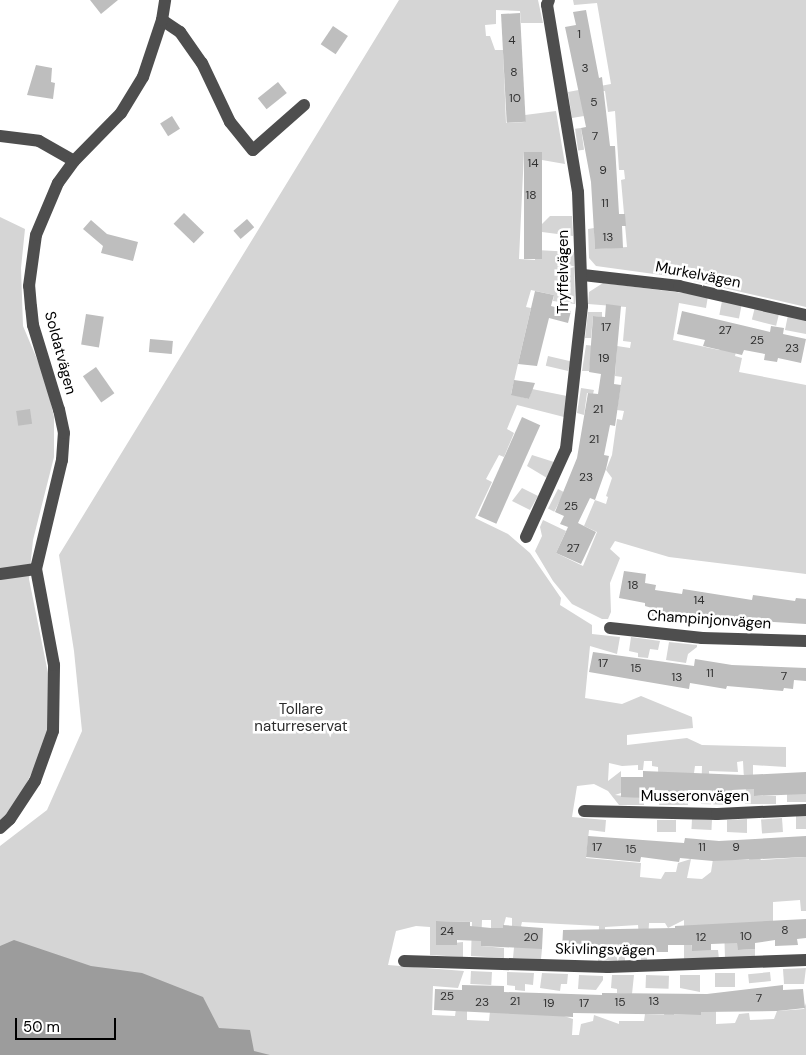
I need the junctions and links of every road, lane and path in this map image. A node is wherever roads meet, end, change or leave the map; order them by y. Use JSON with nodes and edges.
{"nodes":[{"id":1,"x":165,"y":0,"type":"edge"},
{"id":2,"x":549,"y":0,"type":"edge"},
{"id":3,"x":162,"y":20,"type":"junction"},
{"id":4,"x":304,"y":105,"type":"dead end"},
{"id":5,"x":0,"y":136,"type":"edge"},
{"id":6,"x":74,"y":161,"type":"junction"},
{"id":7,"x":583,"y":275,"type":"junction"},
{"id":8,"x":806,"y":315,"type":"edge"},
{"id":9,"x":526,"y":537,"type":"dead end"},
{"id":10,"x":36,"y":569,"type":"junction"},
{"id":11,"x":0,"y":574,"type":"edge"},
{"id":12,"x":610,"y":628,"type":"dead end"},
{"id":13,"x":806,"y":642,"type":"edge"},
{"id":14,"x":806,"y":810,"type":"edge"},
{"id":15,"x":584,"y":811,"type":"dead end"},
{"id":16,"x":0,"y":828,"type":"edge"},
{"id":17,"x":806,"y":960,"type":"edge"},
{"id":18,"x":404,"y":961,"type":"dead end"}],
"edges":[{"from":1,"to":3,"type":"street","name":"Soldatvägen"},
{"from":2,"to":7,"type":"street","name":"Tryffelvägen"},
{"from":3,"to":4,"type":"street"},
{"from":3,"to":6,"type":"street","name":"Soldatvägen"},
{"from":5,"to":6,"type":"street"},
{"from":6,"to":10,"type":"street","name":"Soldatvägen"},
{"from":7,"to":8,"type":"street","name":"Murkelvägen"},
{"from":7,"to":9,"type":"street","name":"Tryffelvägen"},
{"from":10,"to":11,"type":"street"},
{"from":10,"to":16,"type":"street","name":"Soldatvägen"},
{"from":12,"to":13,"type":"street","name":"Champinjonvägen"},
{"from":14,"to":15,"type":"street","name":"Musseronvägen"},
{"from":17,"to":18,"type":"street","name":"Skivlingsvägen"}]}
